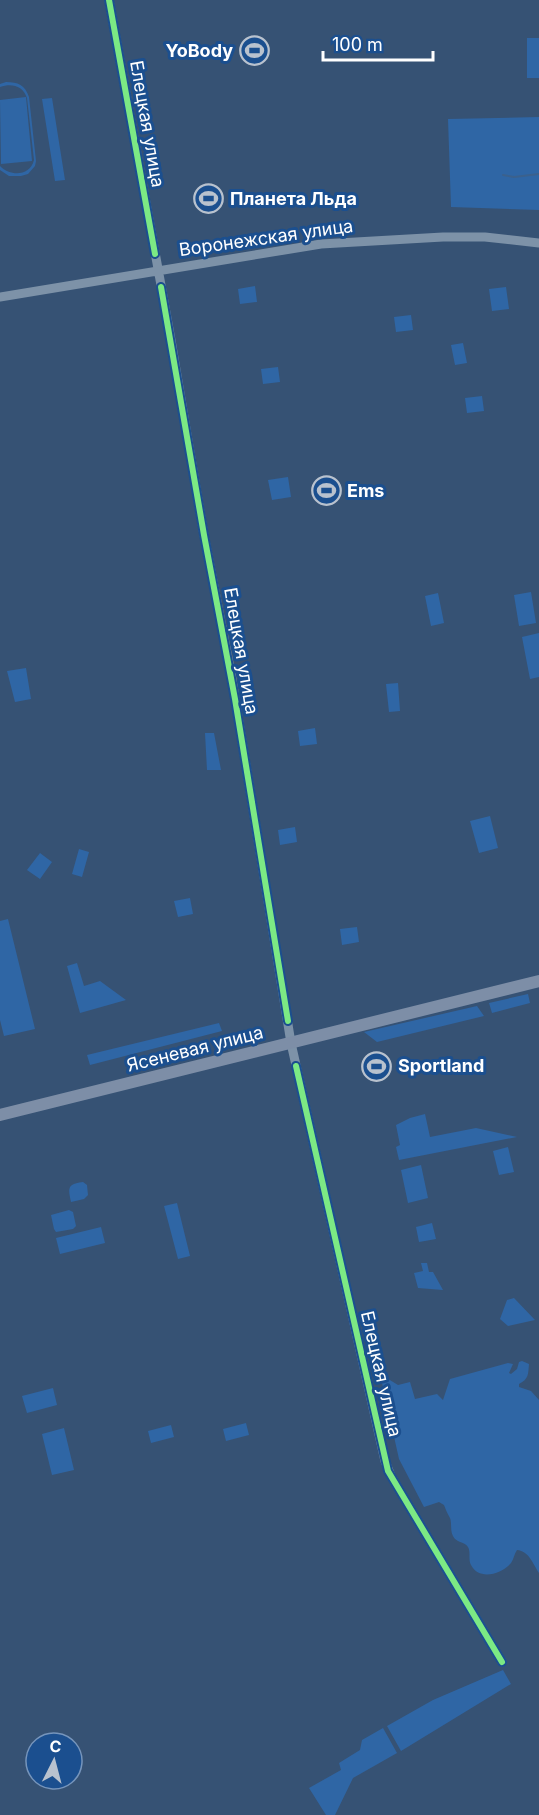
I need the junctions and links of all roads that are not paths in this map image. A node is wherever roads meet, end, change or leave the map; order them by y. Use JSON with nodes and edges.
{"nodes":[{"id":1,"x":110,"y":0,"type":"edge"},
{"id":2,"x":539,"y":243,"type":"edge"},
{"id":3,"x":158,"y":270,"type":"junction"},
{"id":4,"x":0,"y":297,"type":"edge"},
{"id":5,"x":539,"y":981,"type":"edge"},
{"id":6,"x":291,"y":1044,"type":"junction"},
{"id":7,"x":0,"y":1115,"type":"edge"},
{"id":8,"x":502,"y":1662,"type":"dead end"}],
"edges":[{"from":1,"to":3,"type":"street","name":"Елецкая улица"},
{"from":2,"to":3,"type":"street","name":"Воронежская улица"},
{"from":3,"to":4,"type":"street","name":"Воронежская улица"},
{"from":3,"to":6,"type":"street","name":"Елецкая улица"},
{"from":5,"to":6,"type":"main road","name":"Ясеневая улица"},
{"from":6,"to":7,"type":"main road","name":"Ясеневая улица"},
{"from":6,"to":8,"type":"street","name":"Елецкая улица"}]}
